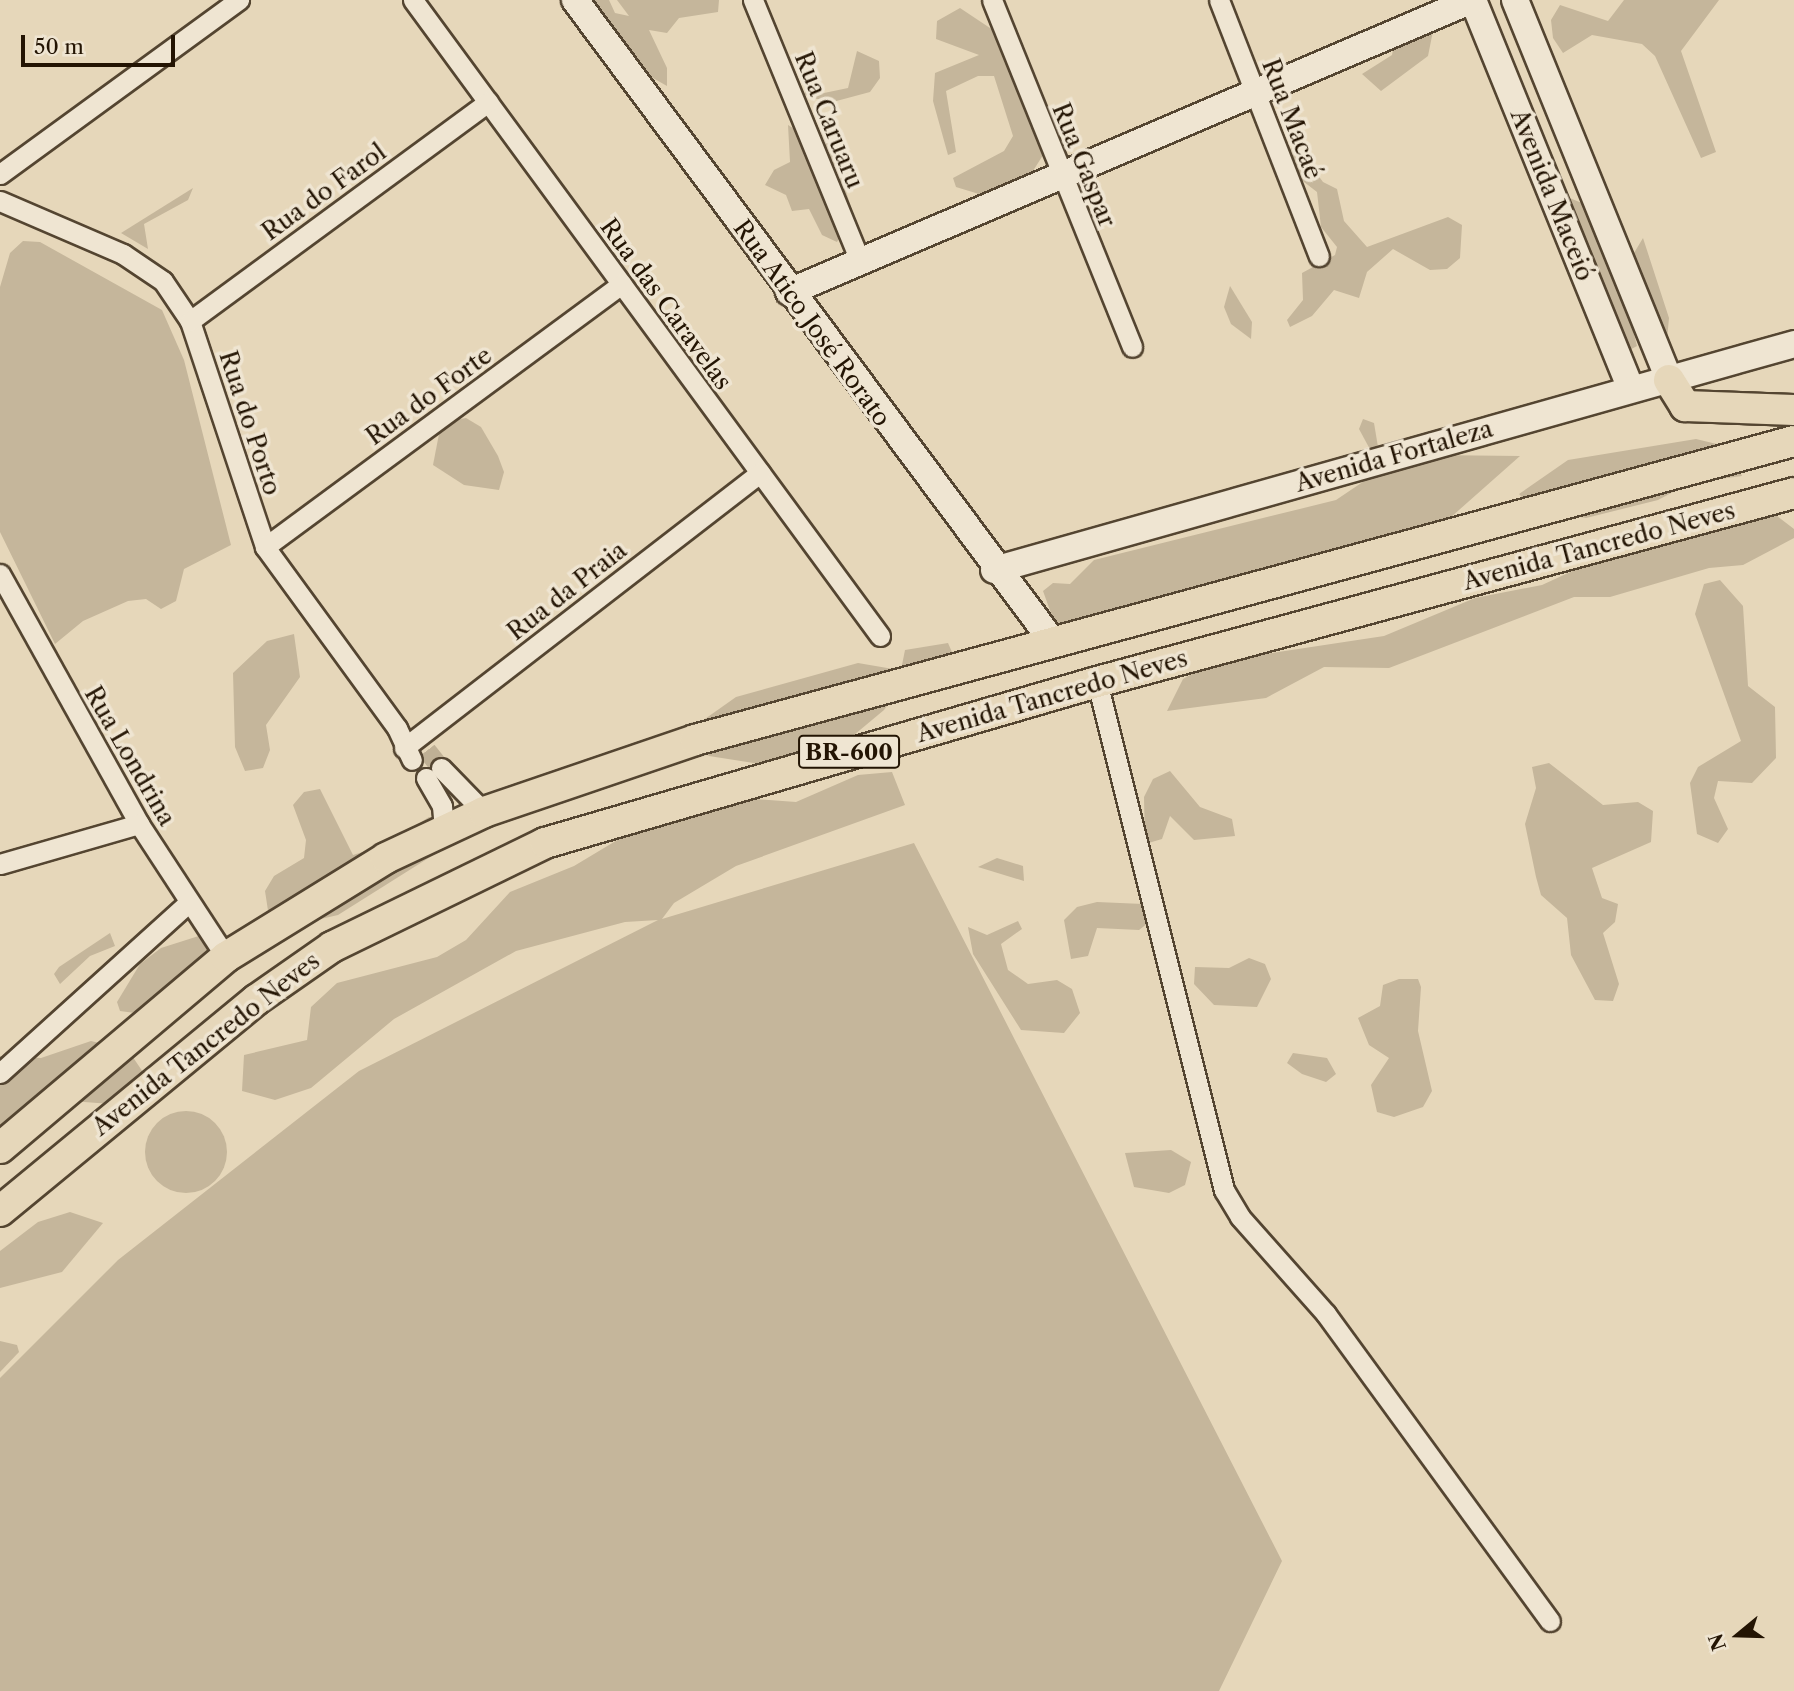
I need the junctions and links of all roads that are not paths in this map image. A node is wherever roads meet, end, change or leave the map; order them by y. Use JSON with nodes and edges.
{"nodes":[{"id":1,"x":239,"y":0,"type":"edge"},
{"id":2,"x":413,"y":0,"type":"edge"},
{"id":3,"x":575,"y":0,"type":"edge"},
{"id":4,"x":753,"y":0,"type":"edge"},
{"id":5,"x":992,"y":0,"type":"edge"},
{"id":6,"x":1220,"y":0,"type":"edge"},
{"id":7,"x":1473,"y":0,"type":"edge"},
{"id":8,"x":1515,"y":0,"type":"edge"},
{"id":9,"x":1255,"y":91,"type":"junction"},
{"id":10,"x":488,"y":102,"type":"junction"},
{"id":11,"x":1060,"y":173,"type":"junction"},
{"id":12,"x":0,"y":174,"type":"edge"},
{"id":13,"x":0,"y":201,"type":"edge"},
{"id":14,"x":1319,"y":256,"type":"dead end"},
{"id":15,"x":859,"y":258,"type":"junction"},
{"id":16,"x":622,"y":284,"type":"junction"},
{"id":17,"x":789,"y":292,"type":"junction"},
{"id":18,"x":190,"y":321,"type":"junction"},
{"id":19,"x":1794,"y":344,"type":"edge"},
{"id":20,"x":1132,"y":347,"type":"dead end"},
{"id":21,"x":1669,"y":380,"type":"junction"},
{"id":22,"x":1631,"y":389,"type":"junction"},
{"id":23,"x":1794,"y":410,"type":"edge"},
{"id":24,"x":1794,"y":440,"type":"edge"},
{"id":25,"x":760,"y":473,"type":"junction"},
{"id":26,"x":1794,"y":494,"type":"edge"},
{"id":27,"x":265,"y":547,"type":"junction"},
{"id":28,"x":994,"y":570,"type":"junction"},
{"id":29,"x":0,"y":574,"type":"edge"},
{"id":30,"x":880,"y":636,"type":"dead end"},
{"id":31,"x":1053,"y":642,"type":"junction"},
{"id":32,"x":1097,"y":682,"type":"junction"},
{"id":33,"x":415,"y":749,"type":"joint"},
{"id":34,"x":484,"y":812,"type":"junction"},
{"id":35,"x":139,"y":824,"type":"junction"},
{"id":36,"x":444,"y":831,"type":"junction"},
{"id":37,"x":0,"y":864,"type":"edge"},
{"id":38,"x":189,"y":902,"type":"junction"},
{"id":39,"x":226,"y":957,"type":"junction"},
{"id":40,"x":0,"y":1073,"type":"edge"},
{"id":41,"x":0,"y":1148,"type":"edge"},
{"id":42,"x":0,"y":1211,"type":"edge"},
{"id":43,"x":1550,"y":1621,"type":"dead end"}],
"edges":[{"from":1,"to":12,"type":"street"},
{"from":2,"to":10,"type":"street","name":"Rua das Caravelas"},
{"from":3,"to":17,"type":"street","name":"Rua Atico José Rorato"},
{"from":4,"to":15,"type":"street","name":"Rua Caruaru"},
{"from":5,"to":11,"type":"street","name":"Rua Gaspar"},
{"from":6,"to":9,"type":"street","name":"Rua Macaé"},
{"from":7,"to":9,"type":"street"},
{"from":7,"to":22,"type":"street","name":"Avenida Maceió"},
{"from":8,"to":21,"type":"street","name":"Avenida Maceió"},
{"from":9,"to":11,"type":"street"},
{"from":9,"to":14,"type":"street","name":"Rua Macaé"},
{"from":10,"to":16,"type":"street","name":"Rua das Caravelas"},
{"from":10,"to":18,"type":"street","name":"Rua do Farol"},
{"from":11,"to":15,"type":"street"},
{"from":11,"to":20,"type":"street","name":"Rua Gaspar"},
{"from":13,"to":18,"type":"street","name":"Rua do Porto"},
{"from":15,"to":17,"type":"street"},
{"from":16,"to":25,"type":"street","name":"Rua das Caravelas"},
{"from":16,"to":27,"type":"street","name":"Rua do Forte"},
{"from":17,"to":28,"type":"street","name":"Rua Atico José Rorato"},
{"from":18,"to":27,"type":"street","name":"Rua do Porto"},
{"from":19,"to":21,"type":"street","name":"Avenida Fortaleza"},
{"from":21,"to":22,"type":"street","name":"Avenida Fortaleza"},
{"from":21,"to":23,"type":"main road"},
{"from":22,"to":28,"type":"street","name":"Avenida Fortaleza"},
{"from":24,"to":31,"type":"main road","name":"Avenida Tancredo Neves","number":"BR-600"},
{"from":25,"to":30,"type":"street","name":"Rua das Caravelas"},
{"from":25,"to":33,"type":"street","name":"Rua da Praia"},
{"from":26,"to":32,"type":"main road","name":"Avenida Tancredo Neves","number":"BR-600"},
{"from":27,"to":33,"type":"street","name":"Rua do Porto"},
{"from":28,"to":31,"type":"street","name":"Rua Atico José Rorato"},
{"from":29,"to":35,"type":"street","name":"Rua Londrina"},
{"from":31,"to":34,"type":"main road","name":"Avenida Tancredo Neves","number":"BR-600"},
{"from":32,"to":42,"type":"main road","name":"Avenida Tancredo Neves","number":"BR-600"},
{"from":32,"to":43,"type":"street"},
{"from":34,"to":36,"type":"main road","name":"Avenida Tancredo Neves","number":"BR-600"},
{"from":34,"to":36,"type":"street"},
{"from":35,"to":37,"type":"street"},
{"from":35,"to":38,"type":"street","name":"Rua Londrina"},
{"from":36,"to":39,"type":"main road","name":"Avenida Tancredo Neves","number":"BR-600"},
{"from":38,"to":39,"type":"street","name":"Rua Londrina"},
{"from":38,"to":40,"type":"street"},
{"from":39,"to":41,"type":"main road","name":"Avenida Tancredo Neves","number":"BR-600"}]}
